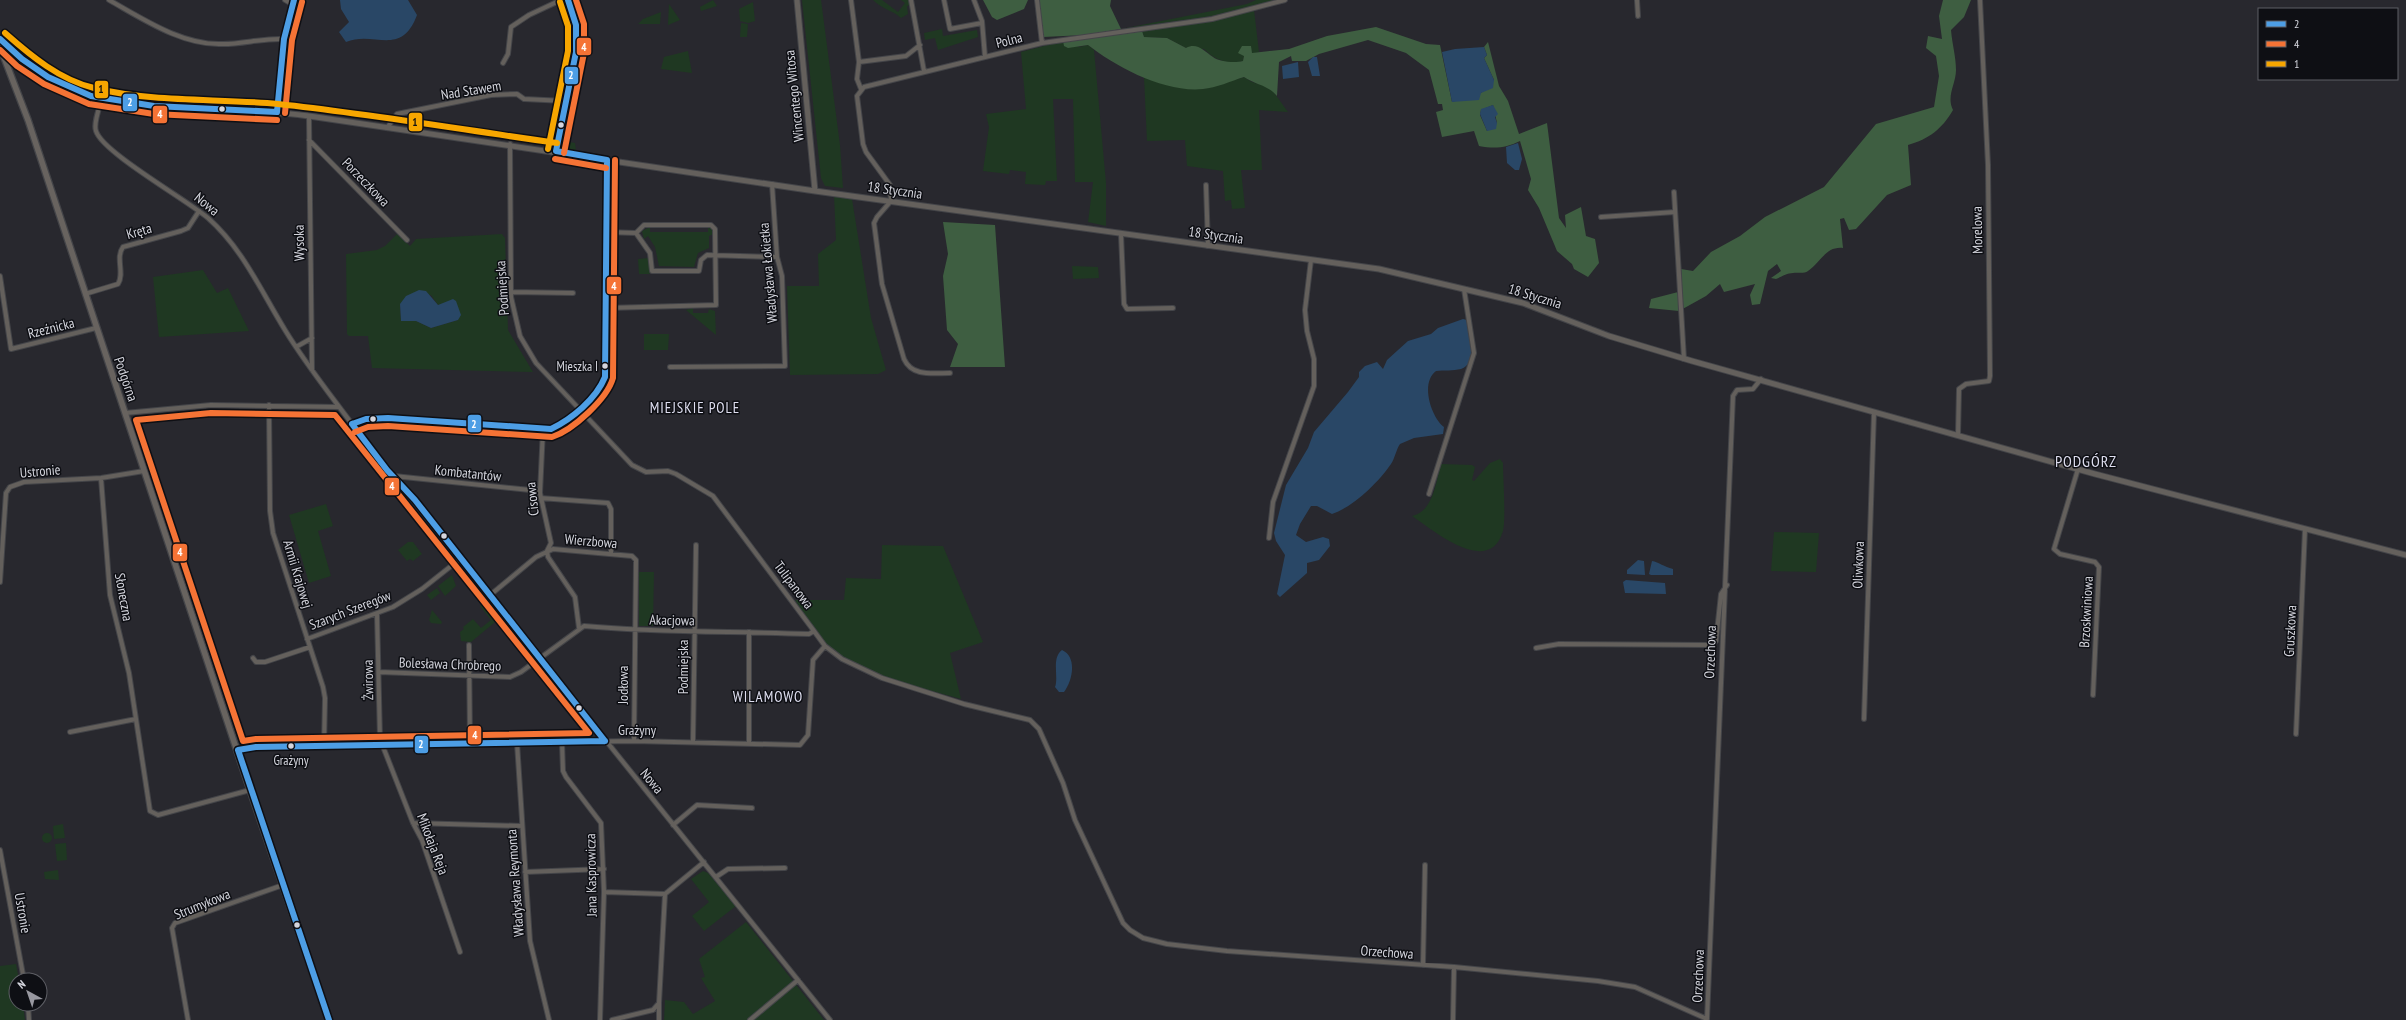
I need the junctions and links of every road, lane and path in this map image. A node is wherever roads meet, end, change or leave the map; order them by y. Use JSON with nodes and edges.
{"nodes":[{"id":1,"x":109,"y":0,"type":"edge"},
{"id":2,"x":285,"y":0,"type":"edge"},
{"id":3,"x":561,"y":0,"type":"edge"},
{"id":4,"x":568,"y":0,"type":"edge"},
{"id":5,"x":797,"y":0,"type":"edge"},
{"id":6,"x":851,"y":0,"type":"edge"},
{"id":7,"x":911,"y":0,"type":"edge"},
{"id":8,"x":944,"y":0,"type":"edge"},
{"id":9,"x":974,"y":0,"type":"edge"},
{"id":10,"x":1037,"y":0,"type":"edge"},
{"id":11,"x":1285,"y":0,"type":"edge"},
{"id":12,"x":1637,"y":0,"type":"edge"},
{"id":13,"x":1980,"y":0,"type":"edge"},
{"id":14,"x":293,"y":2,"type":"edge"},
{"id":15,"x":1638,"y":16,"type":"dead end"},
{"id":16,"x":982,"y":23,"type":"junction"},
{"id":17,"x":0,"y":39,"type":"edge"},
{"id":18,"x":284,"y":39,"type":"junction"},
{"id":19,"x":1042,"y":43,"type":"junction"},
{"id":20,"x":920,"y":45,"type":"junction"},
{"id":21,"x":0,"y":51,"type":"edge"},
{"id":22,"x":985,"y":57,"type":"junction"},
{"id":23,"x":22,"y":59,"type":"junction"},
{"id":24,"x":859,"y":62,"type":"junction"},
{"id":25,"x":503,"y":63,"type":"dead end"},
{"id":26,"x":924,"y":71,"type":"junction"},
{"id":27,"x":861,"y":89,"type":"junction"},
{"id":28,"x":102,"y":98,"type":"junction"},
{"id":29,"x":565,"y":101,"type":"junction"},
{"id":30,"x":277,"y":112,"type":"junction"},
{"id":31,"x":309,"y":116,"type":"junction"},
{"id":32,"x":387,"y":128,"type":"junction"},
{"id":33,"x":309,"y":139,"type":"junction"},
{"id":34,"x":510,"y":144,"type":"junction"},
{"id":35,"x":556,"y":151,"type":"junction"},
{"id":36,"x":607,"y":160,"type":"junction"},
{"id":37,"x":772,"y":184,"type":"junction"},
{"id":38,"x":1206,"y":184,"type":"dead end"},
{"id":39,"x":815,"y":190,"type":"junction"},
{"id":40,"x":1674,"y":192,"type":"dead end"},
{"id":41,"x":891,"y":201,"type":"junction"},
{"id":42,"x":199,"y":211,"type":"junction"},
{"id":43,"x":1675,"y":212,"type":"junction"},
{"id":44,"x":1601,"y":217,"type":"dead end"},
{"id":45,"x":606,"y":232,"type":"junction"},
{"id":46,"x":636,"y":233,"type":"junction"},
{"id":47,"x":1121,"y":234,"type":"junction"},
{"id":48,"x":406,"y":240,"type":"dead end"},
{"id":49,"x":1208,"y":246,"type":"junction"},
{"id":50,"x":715,"y":255,"type":"junction"},
{"id":51,"x":777,"y":257,"type":"junction"},
{"id":52,"x":1311,"y":260,"type":"junction"},
{"id":53,"x":0,"y":276,"type":"edge"},
{"id":54,"x":1464,"y":289,"type":"junction"},
{"id":55,"x":511,"y":292,"type":"junction"},
{"id":56,"x":573,"y":293,"type":"dead end"},
{"id":57,"x":85,"y":294,"type":"junction"},
{"id":58,"x":607,"y":308,"type":"junction"},
{"id":59,"x":1173,"y":308,"type":"dead end"},
{"id":60,"x":96,"y":328,"type":"junction"},
{"id":61,"x":312,"y":338,"type":"junction"},
{"id":62,"x":296,"y":348,"type":"junction"},
{"id":63,"x":1684,"y":359,"type":"junction"},
{"id":64,"x":670,"y":367,"type":"dead end"},
{"id":65,"x":312,"y":371,"type":"junction"},
{"id":66,"x":950,"y":373,"type":"dead end"},
{"id":67,"x":1761,"y":380,"type":"junction"},
{"id":68,"x":269,"y":405,"type":"junction"},
{"id":69,"x":339,"y":406,"type":"junction"},
{"id":70,"x":578,"y":409,"type":"junction"},
{"id":71,"x":1874,"y":412,"type":"junction"},
{"id":72,"x":124,"y":413,"type":"junction"},
{"id":73,"x":352,"y":424,"type":"junction"},
{"id":74,"x":543,"y":429,"type":"junction"},
{"id":75,"x":1958,"y":435,"type":"junction"},
{"id":76,"x":2078,"y":469,"type":"junction"},
{"id":77,"x":144,"y":471,"type":"junction"},
{"id":78,"x":394,"y":476,"type":"junction"},
{"id":79,"x":101,"y":478,"type":"junction"},
{"id":80,"x":540,"y":491,"type":"junction"},
{"id":81,"x":1429,"y":494,"type":"dead end"},
{"id":82,"x":540,"y":498,"type":"junction"},
{"id":83,"x":2305,"y":529,"type":"junction"},
{"id":84,"x":1269,"y":538,"type":"dead end"},
{"id":85,"x":696,"y":545,"type":"dead end"},
{"id":86,"x":547,"y":550,"type":"junction"},
{"id":87,"x":611,"y":554,"type":"junction"},
{"id":88,"x":2406,"y":554,"type":"edge"},
{"id":89,"x":460,"y":559,"type":"junction"},
{"id":90,"x":0,"y":582,"type":"edge"},
{"id":91,"x":1727,"y":585,"type":"junction"},
{"id":92,"x":489,"y":596,"type":"junction"},
{"id":93,"x":377,"y":614,"type":"junction"},
{"id":94,"x":579,"y":628,"type":"junction"},
{"id":95,"x":634,"y":630,"type":"junction"},
{"id":96,"x":814,"y":631,"type":"junction"},
{"id":97,"x":694,"y":632,"type":"junction"},
{"id":98,"x":749,"y":632,"type":"junction"},
{"id":99,"x":307,"y":639,"type":"junction"},
{"id":100,"x":469,"y":645,"type":"dead end"},
{"id":101,"x":825,"y":646,"type":"junction"},
{"id":102,"x":310,"y":647,"type":"junction"},
{"id":103,"x":1536,"y":648,"type":"dead end"},
{"id":104,"x":253,"y":658,"type":"dead end"},
{"id":105,"x":539,"y":658,"type":"junction"},
{"id":106,"x":378,"y":672,"type":"junction"},
{"id":107,"x":469,"y":676,"type":"junction"},
{"id":108,"x":2093,"y":695,"type":"dead end"},
{"id":109,"x":136,"y":719,"type":"junction"},
{"id":110,"x":1864,"y":719,"type":"dead end"},
{"id":111,"x":70,"y":732,"type":"dead end"},
{"id":112,"x":2296,"y":734,"type":"dead end"},
{"id":113,"x":605,"y":741,"type":"junction"},
{"id":114,"x":634,"y":741,"type":"junction"},
{"id":115,"x":693,"y":741,"type":"junction"},
{"id":116,"x":562,"y":742,"type":"junction"},
{"id":117,"x":749,"y":742,"type":"junction"},
{"id":118,"x":470,"y":743,"type":"junction"},
{"id":119,"x":516,"y":743,"type":"junction"},
{"id":120,"x":382,"y":745,"type":"junction"},
{"id":121,"x":324,"y":746,"type":"junction"},
{"id":122,"x":238,"y":750,"type":"junction"},
{"id":123,"x":250,"y":790,"type":"junction"},
{"id":124,"x":752,"y":808,"type":"dead end"},
{"id":125,"x":413,"y":823,"type":"junction"},
{"id":126,"x":674,"y":825,"type":"junction"},
{"id":127,"x":522,"y":826,"type":"junction"},
{"id":128,"x":0,"y":850,"type":"edge"},
{"id":129,"x":704,"y":862,"type":"junction"},
{"id":130,"x":1425,"y":865,"type":"dead end"},
{"id":131,"x":785,"y":868,"type":"dead end"},
{"id":132,"x":604,"y":869,"type":"junction"},
{"id":133,"x":525,"y":872,"type":"junction"},
{"id":134,"x":716,"y":878,"type":"junction"},
{"id":135,"x":283,"y":885,"type":"junction"},
{"id":136,"x":604,"y":892,"type":"junction"},
{"id":137,"x":664,"y":894,"type":"junction"},
{"id":138,"x":1143,"y":938,"type":"joint"},
{"id":139,"x":460,"y":952,"type":"dead end"},
{"id":140,"x":1423,"y":965,"type":"junction"},
{"id":141,"x":1454,"y":968,"type":"junction"},
{"id":142,"x":23,"y":972,"type":"edge"},
{"id":143,"x":798,"y":980,"type":"junction"},
{"id":144,"x":659,"y":1003,"type":"junction"},
{"id":145,"x":188,"y":1020,"type":"edge"},
{"id":146,"x":329,"y":1020,"type":"edge"},
{"id":147,"x":549,"y":1020,"type":"edge"},
{"id":148,"x":600,"y":1020,"type":"edge"},
{"id":149,"x":612,"y":1020,"type":"edge"},
{"id":150,"x":659,"y":1020,"type":"edge"},
{"id":151,"x":750,"y":1020,"type":"edge"},
{"id":152,"x":830,"y":1020,"type":"edge"},
{"id":153,"x":1453,"y":1020,"type":"edge"},
{"id":154,"x":1708,"y":1020,"type":"edge"}],
"edges":[{"from":1,"to":18,"type":"street"},
{"from":2,"to":14,"type":"street"},
{"from":3,"to":25,"type":"street"},
{"from":4,"to":29,"type":"street"},
{"from":5,"to":39,"type":"street","name":"Wincentego Witosa"},
{"from":6,"to":24,"type":"street"},
{"from":7,"to":20,"type":"street"},
{"from":8,"to":16,"type":"street"},
{"from":9,"to":16,"type":"street"},
{"from":10,"to":19,"type":"street"},
{"from":11,"to":19,"type":"street","name":"Polna"},
{"from":12,"to":15,"type":"street"},
{"from":13,"to":75,"type":"street","name":"Morelowa"},
{"from":14,"to":18,"type":"street"},
{"from":16,"to":22,"type":"street"},
{"from":17,"to":23,"type":"street","name":"18 Stycznia"},
{"from":18,"to":30,"type":"street"},
{"from":19,"to":22,"type":"street","name":"Polna"},
{"from":20,"to":24,"type":"street"},
{"from":20,"to":26,"type":"street"},
{"from":21,"to":23,"type":"street","name":"18 Stycznia"},
{"from":21,"to":57,"type":"main road","name":"Podgórna"},
{"from":22,"to":26,"type":"street","name":"Polna"},
{"from":23,"to":28,"type":"street","name":"18 Stycznia"},
{"from":24,"to":27,"type":"street"},
{"from":26,"to":27,"type":"street","name":"Polna"},
{"from":27,"to":41,"type":"street"},
{"from":28,"to":30,"type":"street","name":"18 Stycznia"},
{"from":28,"to":42,"type":"street","name":"Nowa"},
{"from":29,"to":32,"type":"street","name":"Nad Stawem"},
{"from":29,"to":35,"type":"street"},
{"from":30,"to":31,"type":"street","name":"18 Stycznia"},
{"from":31,"to":32,"type":"street","name":"18 Stycznia"},
{"from":31,"to":33,"type":"street","name":"Wysoka"},
{"from":32,"to":34,"type":"street","name":"18 Stycznia"},
{"from":33,"to":48,"type":"street","name":"Porzeczkowa"},
{"from":33,"to":61,"type":"street","name":"Wysoka"},
{"from":34,"to":35,"type":"street","name":"18 Stycznia"},
{"from":34,"to":55,"type":"street","name":"Podmiejska"},
{"from":35,"to":36,"type":"street","name":"18 Stycznia"},
{"from":36,"to":37,"type":"street","name":"18 Stycznia"},
{"from":36,"to":45,"type":"street"},
{"from":37,"to":39,"type":"street","name":"18 Stycznia"},
{"from":37,"to":51,"type":"street","name":"Władysława Łokietka"},
{"from":38,"to":49,"type":"street"},
{"from":39,"to":41,"type":"street","name":"18 Stycznia"},
{"from":40,"to":43,"type":"street"},
{"from":41,"to":47,"type":"street","name":"18 Stycznia"},
{"from":41,"to":66,"type":"street"},
{"from":42,"to":57,"type":"street","name":"Kręta"},
{"from":42,"to":62,"type":"street","name":"Nowa"},
{"from":43,"to":44,"type":"street"},
{"from":43,"to":63,"type":"street"},
{"from":45,"to":46,"type":"street"},
{"from":45,"to":58,"type":"street"},
{"from":46,"to":50,"type":"street"},
{"from":46,"to":50,"type":"street"},
{"from":47,"to":49,"type":"street","name":"18 Stycznia"},
{"from":47,"to":59,"type":"street"},
{"from":49,"to":52,"type":"street","name":"18 Stycznia"},
{"from":50,"to":51,"type":"street"},
{"from":50,"to":58,"type":"street"},
{"from":51,"to":64,"type":"street","name":"Władysława Łokietka"},
{"from":52,"to":54,"type":"street","name":"18 Stycznia"},
{"from":52,"to":84,"type":"street"},
{"from":53,"to":60,"type":"street","name":"Rzeźnicka"},
{"from":54,"to":63,"type":"street","name":"18 Stycznia"},
{"from":54,"to":81,"type":"street"},
{"from":55,"to":56,"type":"street"},
{"from":55,"to":70,"type":"street","name":"Podmiejska"},
{"from":57,"to":60,"type":"main road","name":"Podgórna"},
{"from":58,"to":70,"type":"street"},
{"from":60,"to":72,"type":"main road","name":"Podgórna"},
{"from":61,"to":62,"type":"street"},
{"from":61,"to":65,"type":"street","name":"Wysoka"},
{"from":62,"to":65,"type":"street","name":"Nowa"},
{"from":63,"to":67,"type":"street","name":"18 Stycznia"},
{"from":65,"to":69,"type":"street","name":"Nowa"},
{"from":67,"to":71,"type":"street","name":"18 Stycznia"},
{"from":67,"to":91,"type":"street","name":"Orzechowa"},
{"from":68,"to":69,"type":"street"},
{"from":68,"to":72,"type":"street"},
{"from":68,"to":99,"type":"street","name":"Armii Krajowej"},
{"from":69,"to":73,"type":"street","name":"Nowa"},
{"from":70,"to":74,"type":"street"},
{"from":70,"to":96,"type":"street","name":"Tulipanowa"},
{"from":71,"to":75,"type":"street","name":"18 Stycznia"},
{"from":71,"to":110,"type":"street","name":"Oliwkowa"},
{"from":72,"to":77,"type":"main road","name":"Podgórna"},
{"from":73,"to":74,"type":"street"},
{"from":73,"to":78,"type":"street","name":"Nowa"},
{"from":74,"to":80,"type":"street","name":"Cisowa"},
{"from":75,"to":76,"type":"street","name":"18 Stycznia"},
{"from":76,"to":83,"type":"street","name":"18 Stycznia"},
{"from":76,"to":108,"type":"street","name":"Brzoskwiniowa"},
{"from":77,"to":79,"type":"street","name":"Ustronie"},
{"from":77,"to":122,"type":"main road","name":"Podgórna"},
{"from":78,"to":80,"type":"street","name":"Kombatantów"},
{"from":78,"to":89,"type":"street","name":"Nowa"},
{"from":79,"to":90,"type":"street","name":"Ustronie"},
{"from":79,"to":109,"type":"street","name":"Słoneczna"},
{"from":80,"to":82,"type":"street","name":"Cisowa"},
{"from":82,"to":86,"type":"street","name":"Cisowa"},
{"from":82,"to":87,"type":"street"},
{"from":83,"to":88,"type":"street","name":"18 Stycznia"},
{"from":83,"to":112,"type":"street","name":"Gruszkowa"},
{"from":85,"to":97,"type":"street","name":"Podmiejska"},
{"from":86,"to":87,"type":"street","name":"Wierzbowa"},
{"from":86,"to":92,"type":"street","name":"Wierzbowa"},
{"from":86,"to":94,"type":"street","name":"Cisowa"},
{"from":87,"to":95,"type":"street","name":"Wierzbowa"},
{"from":89,"to":92,"type":"street","name":"Nowa"},
{"from":89,"to":93,"type":"street","name":"Szarych Szeregów"},
{"from":91,"to":103,"type":"street"},
{"from":91,"to":154,"type":"street","name":"Orzechowa"},
{"from":92,"to":105,"type":"street","name":"Nowa"},
{"from":93,"to":99,"type":"street","name":"Szarych Szeregów"},
{"from":93,"to":106,"type":"street","name":"Żwirowa"},
{"from":94,"to":95,"type":"street","name":"Akacjowa"},
{"from":94,"to":105,"type":"street"},
{"from":95,"to":97,"type":"street","name":"Akacjowa"},
{"from":95,"to":114,"type":"street","name":"Jodłowa"},
{"from":96,"to":98,"type":"street","name":"Akacjowa"},
{"from":96,"to":101,"type":"street","name":"Tulipanowa"},
{"from":97,"to":98,"type":"street","name":"Akacjowa"},
{"from":97,"to":115,"type":"street","name":"Podmiejska"},
{"from":98,"to":117,"type":"street"},
{"from":99,"to":102,"type":"street","name":"Armii Krajowej"},
{"from":100,"to":107,"type":"street"},
{"from":101,"to":117,"type":"street","name":"Grażyny"},
{"from":101,"to":138,"type":"street","name":"Tulipanowa"},
{"from":102,"to":104,"type":"street"},
{"from":102,"to":121,"type":"street","name":"Armii Krajowej"},
{"from":105,"to":107,"type":"street","name":"Bolesława Chrobrego"},
{"from":105,"to":113,"type":"street","name":"Nowa"},
{"from":106,"to":107,"type":"street","name":"Bolesława Chrobrego"},
{"from":106,"to":120,"type":"street","name":"Żwirowa"},
{"from":107,"to":118,"type":"street"},
{"from":109,"to":111,"type":"street"},
{"from":109,"to":123,"type":"street","name":"Słoneczna"},
{"from":113,"to":114,"type":"street","name":"Grażyny"},
{"from":113,"to":116,"type":"street","name":"Grażyny"},
{"from":113,"to":126,"type":"street","name":"Nowa"},
{"from":114,"to":115,"type":"street","name":"Grażyny"},
{"from":115,"to":117,"type":"street","name":"Grażyny"},
{"from":116,"to":119,"type":"street","name":"Grażyny"},
{"from":116,"to":132,"type":"street","name":"Jana Kasprowicza"},
{"from":118,"to":119,"type":"street","name":"Grażyny"},
{"from":118,"to":120,"type":"street","name":"Grażyny"},
{"from":119,"to":127,"type":"street","name":"Władysława Reymonta"},
{"from":120,"to":121,"type":"street","name":"Grażyny"},
{"from":120,"to":125,"type":"street","name":"Mikołaja Reja"},
{"from":121,"to":122,"type":"street","name":"Grażyny"},
{"from":122,"to":123,"type":"main road","name":"Podgórna"},
{"from":123,"to":135,"type":"main road","name":"Podgórna"},
{"from":124,"to":126,"type":"street"},
{"from":125,"to":127,"type":"street"},
{"from":125,"to":139,"type":"street","name":"Mikołaja Reja"},
{"from":126,"to":129,"type":"street","name":"Nowa"},
{"from":127,"to":133,"type":"street","name":"Władysława Reymonta"},
{"from":128,"to":142,"type":"street","name":"Ustronie"},
{"from":129,"to":134,"type":"street","name":"Nowa"},
{"from":129,"to":137,"type":"street"},
{"from":130,"to":140,"type":"street"},
{"from":131,"to":134,"type":"street"},
{"from":132,"to":133,"type":"street"},
{"from":132,"to":136,"type":"street","name":"Jana Kasprowicza"},
{"from":133,"to":147,"type":"street","name":"Władysława Reymonta"},
{"from":134,"to":143,"type":"street","name":"Nowa"},
{"from":135,"to":145,"type":"street","name":"Strumykowa"},
{"from":135,"to":146,"type":"main road","name":"Podgórna"},
{"from":136,"to":137,"type":"street"},
{"from":136,"to":148,"type":"street","name":"Jana Kasprowicza"},
{"from":137,"to":144,"type":"street"},
{"from":138,"to":140,"type":"street","name":"Orzechowa"},
{"from":140,"to":141,"type":"street","name":"Orzechowa"},
{"from":141,"to":153,"type":"street"},
{"from":141,"to":154,"type":"street","name":"Orzechowa"},
{"from":143,"to":151,"type":"street"},
{"from":143,"to":152,"type":"street","name":"Nowa"},
{"from":144,"to":149,"type":"street"},
{"from":144,"to":150,"type":"street"}]}
